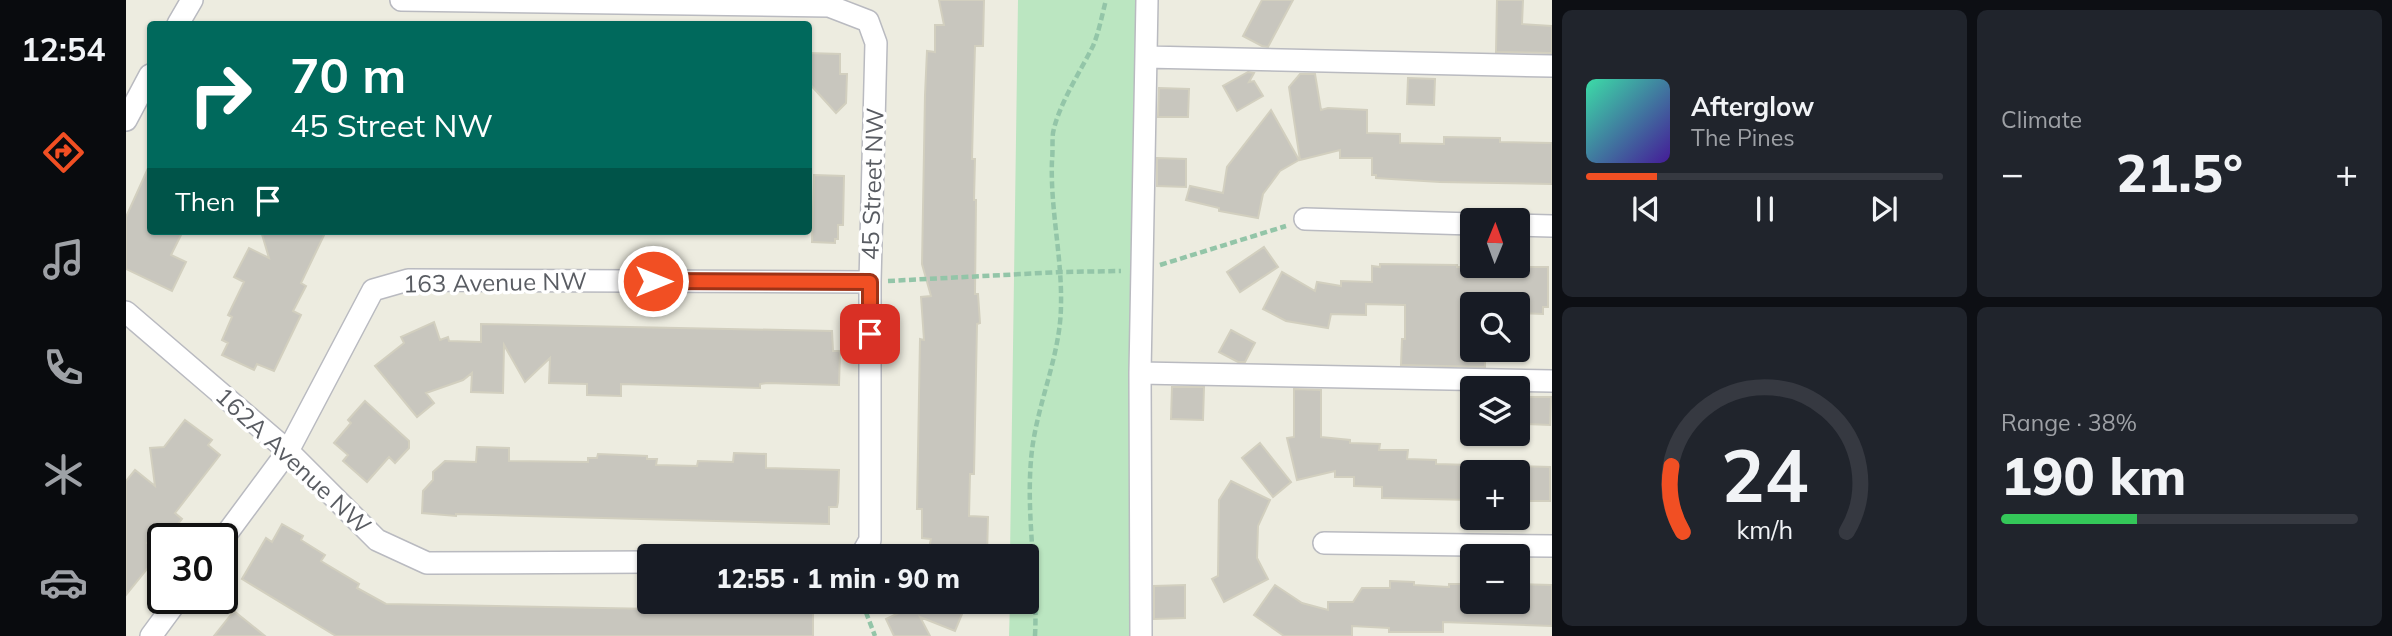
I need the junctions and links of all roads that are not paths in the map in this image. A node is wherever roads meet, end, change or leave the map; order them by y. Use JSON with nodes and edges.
{"nodes":[{"id":1,"x":192,"y":0,"type":"edge"},
{"id":2,"x":401,"y":0,"type":"edge"},
{"id":3,"x":1147,"y":0,"type":"edge"},
{"id":4,"x":180,"y":21,"type":"edge"},
{"id":5,"x":1146,"y":57,"type":"junction"},
{"id":6,"x":1552,"y":66,"type":"edge"},
{"id":7,"x":147,"y":81,"type":"edge"},
{"id":8,"x":126,"y":120,"type":"edge"},
{"id":9,"x":1306,"y":219,"type":"road end"},
{"id":10,"x":1460,"y":224,"type":"edge"},
{"id":11,"x":1530,"y":225,"type":"edge"},
{"id":12,"x":1552,"y":226,"type":"edge"},
{"id":13,"x":870,"y":282,"type":"junction"},
{"id":14,"x":126,"y":312,"type":"edge"},
{"id":15,"x":1140,"y":373,"type":"junction"},
{"id":16,"x":1552,"y":381,"type":"edge"},
{"id":17,"x":288,"y":451,"type":"junction"},
{"id":18,"x":235,"y":523,"type":"edge"},
{"id":19,"x":1324,"y":543,"type":"dead end"},
{"id":20,"x":868,"y":544,"type":"edge"},
{"id":21,"x":1552,"y":546,"type":"edge"},
{"id":22,"x":637,"y":562,"type":"edge"},
{"id":23,"x":167,"y":614,"type":"edge"},
{"id":24,"x":151,"y":636,"type":"edge"},
{"id":25,"x":1141,"y":636,"type":"edge"}],
"edges":[{"from":1,"to":4,"type":"street"},
{"from":2,"to":13,"type":"street","name":"45 Street NW"},
{"from":3,"to":5,"type":"street"},
{"from":5,"to":6,"type":"street"},
{"from":5,"to":15,"type":"street"},
{"from":7,"to":8,"type":"street"},
{"from":9,"to":10,"type":"street"},
{"from":11,"to":12,"type":"street"},
{"from":13,"to":17,"type":"street","name":"163 Avenue NW"},
{"from":13,"to":20,"type":"street","name":"45 Street NW"},
{"from":14,"to":17,"type":"street","name":"162A Avenue NW"},
{"from":15,"to":16,"type":"street"},
{"from":15,"to":25,"type":"street"},
{"from":17,"to":18,"type":"street"},
{"from":17,"to":22,"type":"street","name":"162A Avenue NW"},
{"from":19,"to":21,"type":"street"},
{"from":23,"to":24,"type":"street"}]}
